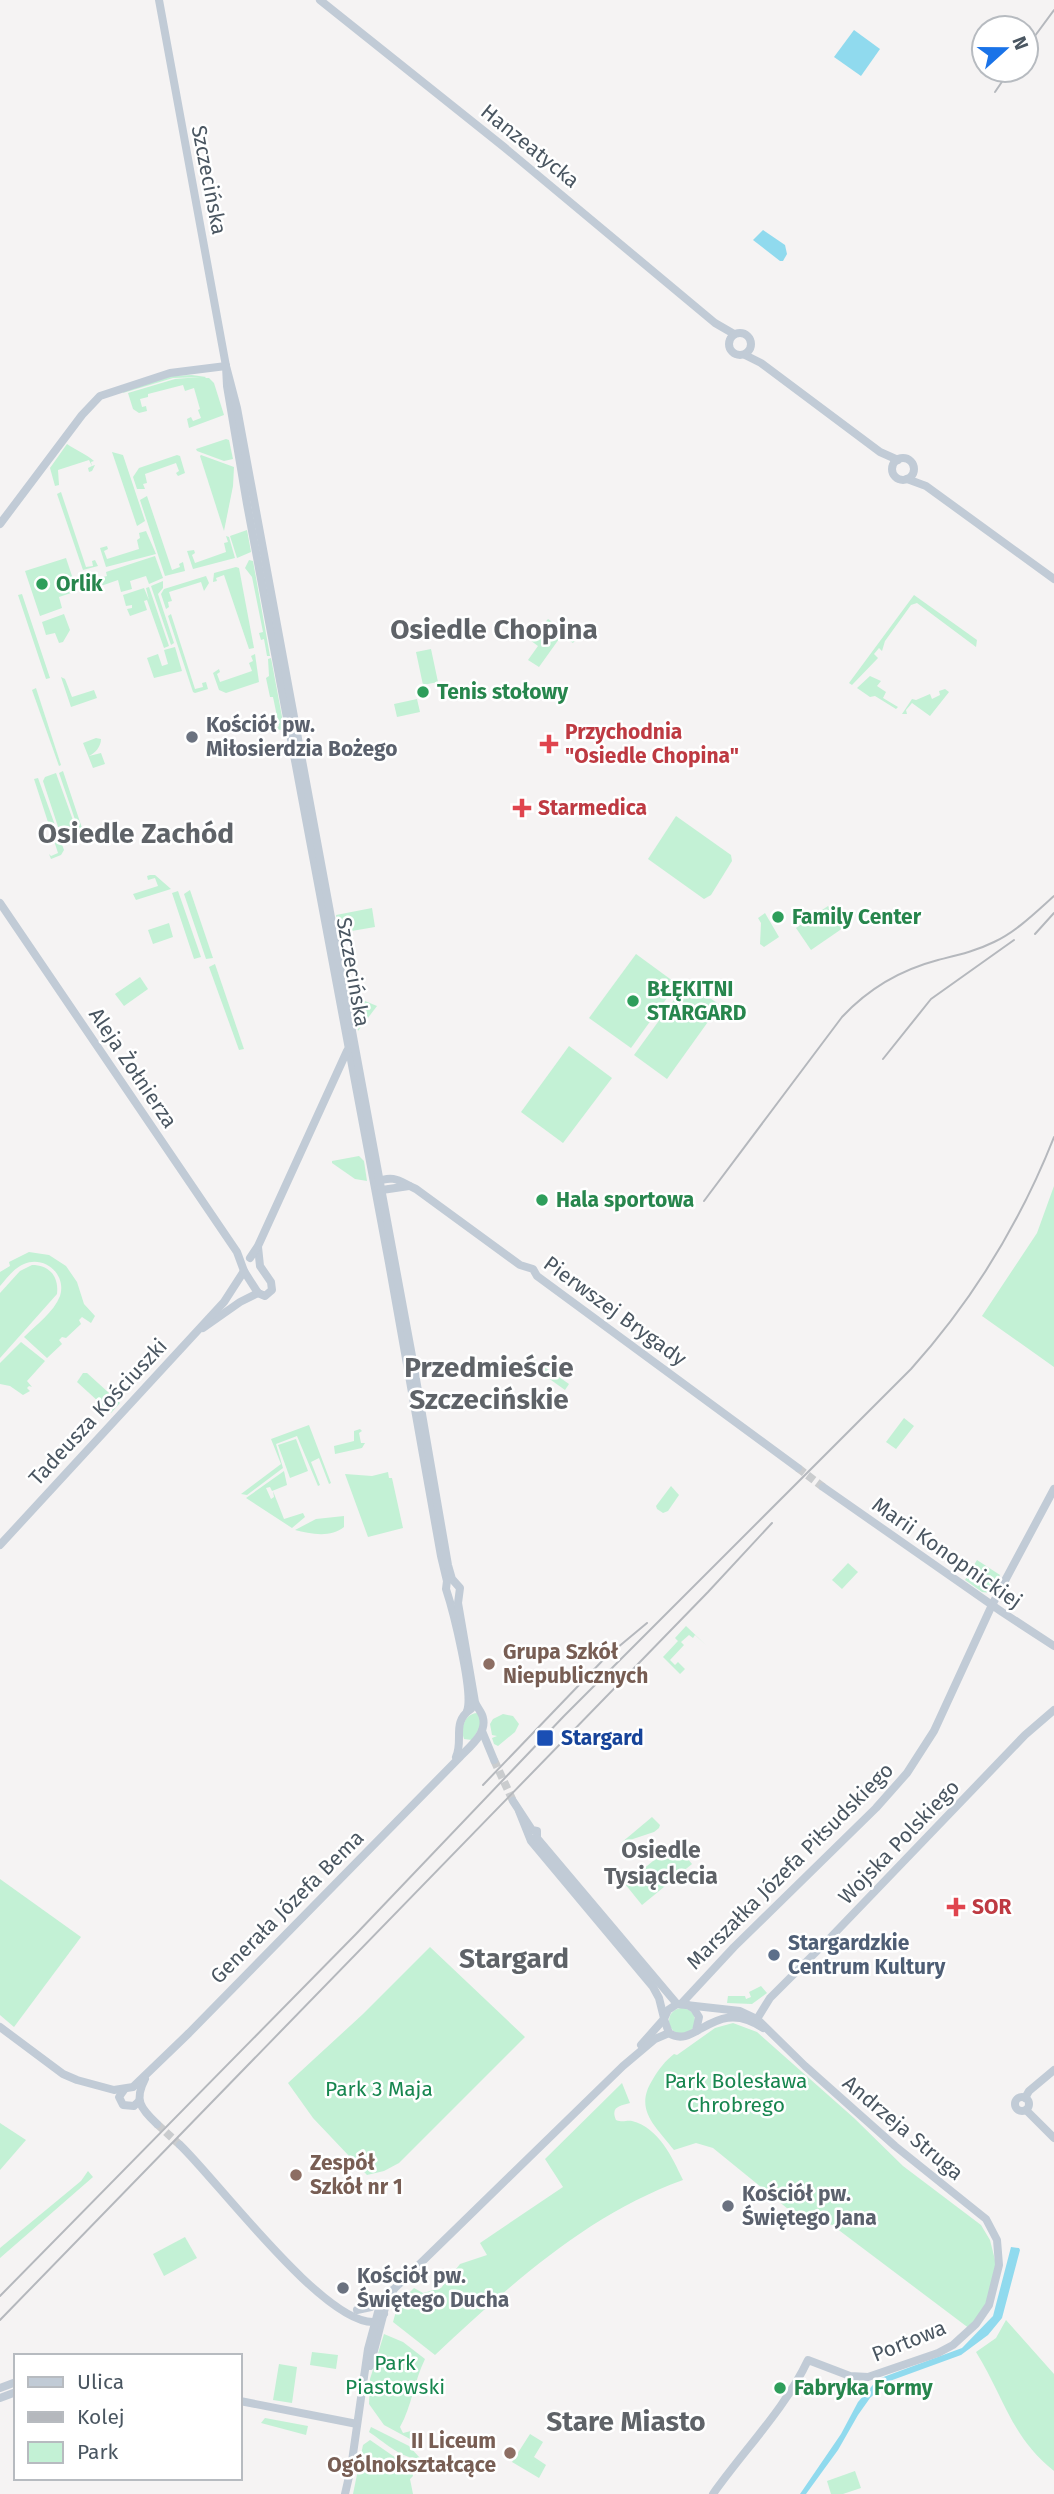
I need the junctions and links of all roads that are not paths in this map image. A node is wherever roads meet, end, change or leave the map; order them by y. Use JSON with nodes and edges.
{"nodes":[{"id":1,"x":159,"y":0,"type":"edge"},
{"id":2,"x":320,"y":0,"type":"edge"},
{"id":3,"x":731,"y":338,"type":"junction"},
{"id":4,"x":748,"y":351,"type":"junction"},
{"id":5,"x":226,"y":366,"type":"junction"},
{"id":6,"x":880,"y":452,"type":"junction"},
{"id":7,"x":898,"y":460,"type":"junction"},
{"id":8,"x":892,"y":468,"type":"junction"},
{"id":9,"x":914,"y":470,"type":"junction"},
{"id":10,"x":907,"y":479,"type":"junction"},
{"id":11,"x":926,"y":486,"type":"junction"},
{"id":12,"x":0,"y":524,"type":"edge"},
{"id":13,"x":1054,"y":579,"type":"edge"},
{"id":14,"x":0,"y":903,"type":"edge"},
{"id":15,"x":349,"y":1048,"type":"joint"},
{"id":16,"x":347,"y":1063,"type":"junction"},
{"id":17,"x":353,"y":1072,"type":"junction"},
{"id":18,"x":336,"y":1078,"type":"junction"},
{"id":19,"x":377,"y":1182,"type":"junction"},
{"id":20,"x":409,"y":1186,"type":"junction"},
{"id":21,"x":382,"y":1190,"type":"junction"},
{"id":22,"x":238,"y":1253,"type":"junction"},
{"id":23,"x":251,"y":1259,"type":"junction"},
{"id":24,"x":258,"y":1293,"type":"junction"},
{"id":25,"x":195,"y":1334,"type":"junction"},
{"id":26,"x":798,"y":1468,"type":"tunnel mouth"},
{"id":27,"x":822,"y":1486,"type":"tunnel mouth"},
{"id":28,"x":1054,"y":1489,"type":"edge"},
{"id":29,"x":0,"y":1545,"type":"edge"},
{"id":30,"x":450,"y":1587,"type":"junction"},
{"id":31,"x":992,"y":1605,"type":"junction"},
{"id":32,"x":1054,"y":1646,"type":"edge"},
{"id":33,"x":478,"y":1709,"type":"junction"},
{"id":34,"x":1054,"y":1710,"type":"edge"},
{"id":35,"x":467,"y":1712,"type":"junction"},
{"id":36,"x":482,"y":1731,"type":"junction"},
{"id":37,"x":458,"y":1735,"type":"junction"},
{"id":38,"x":472,"y":1743,"type":"junction"},
{"id":39,"x":489,"y":1749,"type":"junction"},
{"id":40,"x":494,"y":1760,"type":"tunnel mouth"},
{"id":41,"x":453,"y":1763,"type":"junction"},
{"id":42,"x":513,"y":1801,"type":"tunnel mouth"},
{"id":43,"x":532,"y":1835,"type":"junction"},
{"id":44,"x":770,"y":1998,"type":"junction"},
{"id":45,"x":682,"y":2004,"type":"junction"},
{"id":46,"x":744,"y":2012,"type":"junction"},
{"id":47,"x":726,"y":2017,"type":"junction"},
{"id":48,"x":664,"y":2019,"type":"junction"},
{"id":49,"x":757,"y":2019,"type":"junction"},
{"id":50,"x":0,"y":2026,"type":"edge"},
{"id":51,"x":763,"y":2028,"type":"junction"},
{"id":52,"x":669,"y":2033,"type":"junction"},
{"id":53,"x":694,"y":2033,"type":"junction"},
{"id":54,"x":624,"y":2066,"type":"junction"},
{"id":55,"x":1054,"y":2070,"type":"edge"},
{"id":56,"x":146,"y":2076,"type":"junction"},
{"id":57,"x":124,"y":2092,"type":"junction"},
{"id":58,"x":136,"y":2101,"type":"junction"},
{"id":59,"x":154,"y":2121,"type":"tunnel mouth"},
{"id":60,"x":1054,"y":2138,"type":"edge"},
{"id":61,"x":180,"y":2145,"type":"tunnel mouth"},
{"id":62,"x":999,"y":2265,"type":"joint"},
{"id":63,"x":394,"y":2289,"type":"junction"},
{"id":64,"x":382,"y":2298,"type":"junction"},
{"id":65,"x":330,"y":2300,"type":"junction"},
{"id":66,"x":357,"y":2310,"type":"junction"},
{"id":67,"x":363,"y":2320,"type":"junction"},
{"id":68,"x":381,"y":2320,"type":"junction"},
{"id":69,"x":375,"y":2336,"type":"junction"},
{"id":70,"x":242,"y":2401,"type":"edge"},
{"id":71,"x":357,"y":2424,"type":"junction"},
{"id":72,"x":345,"y":2494,"type":"edge"},
{"id":73,"x":713,"y":2494,"type":"edge"}],
"edges":[{"from":1,"to":5,"type":"street","name":"Szczecińska"},
{"from":2,"to":3,"type":"street","name":"Hanzeatycka"},
{"from":3,"to":4,"type":"street"},
{"from":3,"to":4,"type":"street"},
{"from":4,"to":6,"type":"street"},
{"from":5,"to":12,"type":"street"},
{"from":5,"to":15,"type":"street","name":"Szczecińska"},
{"from":5,"to":19,"type":"street","name":"Szczecińska"},
{"from":6,"to":7,"type":"street"},
{"from":6,"to":8,"type":"street"},
{"from":7,"to":8,"type":"street"},
{"from":7,"to":9,"type":"street"},
{"from":8,"to":10,"type":"street"},
{"from":9,"to":10,"type":"street"},
{"from":9,"to":11,"type":"street"},
{"from":10,"to":11,"type":"street"},
{"from":11,"to":13,"type":"street"},
{"from":14,"to":22,"type":"street","name":"Aleja Żołnierza"},
{"from":15,"to":16,"type":"street","name":"Tadeusza Kościuszki"},
{"from":16,"to":17,"type":"street","name":"Szczecińska"},
{"from":16,"to":18,"type":"street","name":"Tadeusza Kościuszki"},
{"from":17,"to":18,"type":"street"},
{"from":17,"to":19,"type":"street","name":"Szczecińska"},
{"from":18,"to":23,"type":"street","name":"Tadeusza Kościuszki"},
{"from":19,"to":20,"type":"street"},
{"from":19,"to":21,"type":"street"},
{"from":19,"to":30,"type":"street","name":"Szczecińska"},
{"from":20,"to":21,"type":"street"},
{"from":20,"to":26,"type":"street","name":"Pierwszej Brygady"},
{"from":21,"to":30,"type":"street","name":"Szczecińska"},
{"from":22,"to":23,"type":"street"},
{"from":22,"to":23,"type":"street","name":"Aleja Żołnierza"},
{"from":23,"to":24,"type":"street"},
{"from":23,"to":24,"type":"street"},
{"from":23,"to":25,"type":"street","name":"Tadeusza Kościuszki"},
{"from":24,"to":25,"type":"street","name":"Tadeusza Kościuszki"},
{"from":25,"to":29,"type":"street","name":"Tadeusza Kościuszki"},
{"from":27,"to":31,"type":"street","name":"Marii Konopnickiej"},
{"from":28,"to":31,"type":"street","name":"Marszałka Józefa Piłsudskiego"},
{"from":30,"to":33,"type":"street"},
{"from":30,"to":35,"type":"street","name":"Szczecińska"},
{"from":31,"to":32,"type":"street","name":"Marii Konopnickiej"},
{"from":31,"to":45,"type":"street","name":"Marszałka Józefa Piłsudskiego"},
{"from":33,"to":35,"type":"street"},
{"from":33,"to":36,"type":"street"},
{"from":34,"to":44,"type":"street","name":"Wojska Polskiego"},
{"from":35,"to":37,"type":"street"},
{"from":36,"to":38,"type":"street"},
{"from":36,"to":39,"type":"street"},
{"from":37,"to":38,"type":"street"},
{"from":37,"to":41,"type":"street"},
{"from":38,"to":39,"type":"street"},
{"from":38,"to":41,"type":"street","name":"Generała Józefa Bema"},
{"from":39,"to":40,"type":"street"},
{"from":41,"to":56,"type":"street","name":"Generała Józefa Bema"},
{"from":42,"to":43,"type":"street"},
{"from":43,"to":45,"type":"street"},
{"from":43,"to":48,"type":"street"},
{"from":44,"to":46,"type":"street","name":"Wojska Polskiego"},
{"from":44,"to":49,"type":"street","name":"Wojska Polskiego"},
{"from":45,"to":46,"type":"street","name":"Andrzeja Struga"},
{"from":45,"to":48,"type":"street"},
{"from":45,"to":53,"type":"street"},
{"from":46,"to":47,"type":"street","name":"Wojska Polskiego"},
{"from":46,"to":49,"type":"street","name":"Andrzeja Struga"},
{"from":47,"to":51,"type":"street","name":"Andrzeja Struga"},
{"from":47,"to":53,"type":"street"},
{"from":48,"to":52,"type":"street"},
{"from":48,"to":54,"type":"street"},
{"from":49,"to":51,"type":"street","name":"Andrzeja Struga"},
{"from":50,"to":57,"type":"street"},
{"from":51,"to":62,"type":"street","name":"Andrzeja Struga"},
{"from":52,"to":53,"type":"street"},
{"from":52,"to":54,"type":"street"},
{"from":54,"to":63,"type":"street"},
{"from":55,"to":60,"type":"street"},
{"from":56,"to":57,"type":"street","name":"Generała Józefa Bema"},
{"from":56,"to":58,"type":"street","name":"Generała Józefa Bema"},
{"from":57,"to":58,"type":"street"},
{"from":57,"to":58,"type":"street"},
{"from":58,"to":59,"type":"street"},
{"from":61,"to":65,"type":"street"},
{"from":62,"to":73,"type":"street","name":"Portowa"},
{"from":63,"to":64,"type":"street"},
{"from":63,"to":68,"type":"street"},
{"from":64,"to":66,"type":"street"},
{"from":64,"to":68,"type":"street"},
{"from":65,"to":66,"type":"street"},
{"from":65,"to":67,"type":"street"},
{"from":66,"to":68,"type":"street"},
{"from":67,"to":68,"type":"street"},
{"from":67,"to":69,"type":"street"},
{"from":68,"to":69,"type":"street"},
{"from":69,"to":71,"type":"street"},
{"from":70,"to":71,"type":"street"},
{"from":71,"to":72,"type":"street"}]}
